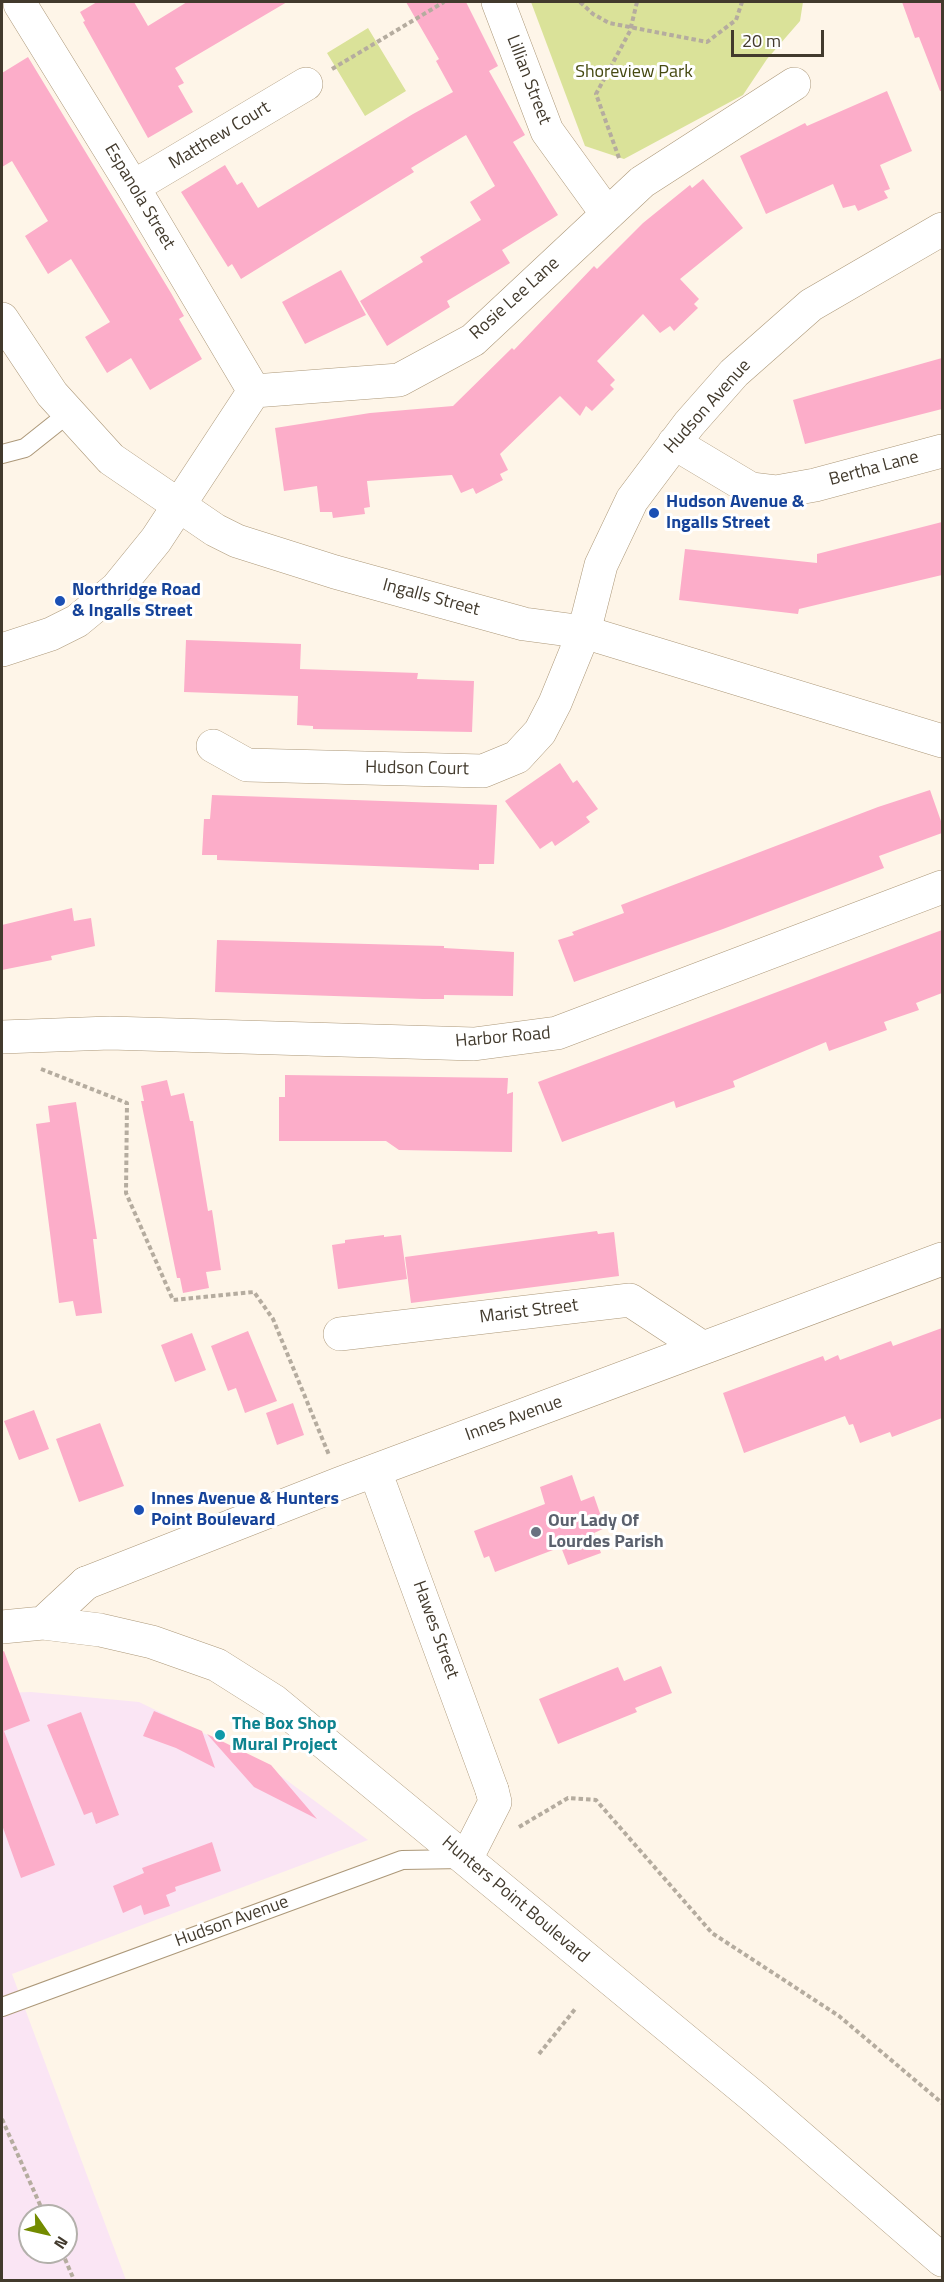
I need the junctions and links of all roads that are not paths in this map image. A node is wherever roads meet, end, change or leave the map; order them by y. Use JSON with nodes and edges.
{"nodes":[{"id":1,"x":498,"y":2,"type":"edge"},
{"id":2,"x":14,"y":5,"type":"edge"},
{"id":3,"x":306,"y":84,"type":"road end"},
{"id":4,"x":794,"y":84,"type":"dead end"},
{"id":5,"x":133,"y":187,"type":"junction"},
{"id":6,"x":607,"y":214,"type":"junction"},
{"id":7,"x":942,"y":229,"type":"edge"},
{"id":8,"x":2,"y":319,"type":"edge"},
{"id":9,"x":254,"y":391,"type":"junction"},
{"id":10,"x":69,"y":412,"type":"junction"},
{"id":11,"x":674,"y":443,"type":"junction"},
{"id":12,"x":942,"y":451,"type":"edge"},
{"id":13,"x":2,"y":454,"type":"edge"},
{"id":14,"x":177,"y":506,"type":"junction"},
{"id":15,"x":584,"y":632,"type":"junction"},
{"id":16,"x":2,"y":650,"type":"edge"},
{"id":17,"x":942,"y":741,"type":"edge"},
{"id":18,"x":213,"y":746,"type":"dead end"},
{"id":19,"x":942,"y":887,"type":"edge"},
{"id":20,"x":2,"y":1037,"type":"edge"},
{"id":21,"x":942,"y":1259,"type":"edge"},
{"id":22,"x":340,"y":1334,"type":"dead end"},
{"id":23,"x":704,"y":1348,"type":"junction"},
{"id":24,"x":375,"y":1471,"type":"junction"},
{"id":25,"x":43,"y":1623,"type":"junction"},
{"id":26,"x":2,"y":1627,"type":"edge"},
{"id":27,"x":466,"y":1858,"type":"junction"},
{"id":28,"x":2,"y":2007,"type":"edge"},
{"id":29,"x":942,"y":2260,"type":"edge"}],
"edges":[{"from":1,"to":6,"type":"street","name":"Lillian Street"},
{"from":2,"to":5,"type":"street","name":"Espanola Street"},
{"from":3,"to":5,"type":"street","name":"Matthew Court"},
{"from":4,"to":6,"type":"street","name":"Rosie Lee Lane"},
{"from":5,"to":9,"type":"street","name":"Espanola Street"},
{"from":6,"to":9,"type":"street","name":"Rosie Lee Lane"},
{"from":7,"to":11,"type":"street","name":"Hudson Avenue"},
{"from":8,"to":10,"type":"street","name":"Ingalls Street"},
{"from":9,"to":14,"type":"street"},
{"from":10,"to":13,"type":"lane"},
{"from":10,"to":14,"type":"street","name":"Ingalls Street"},
{"from":11,"to":12,"type":"street","name":"Bertha Lane"},
{"from":11,"to":15,"type":"street","name":"Hudson Avenue"},
{"from":14,"to":15,"type":"street","name":"Ingalls Street"},
{"from":14,"to":16,"type":"street"},
{"from":15,"to":17,"type":"street","name":"Ingalls Street"},
{"from":15,"to":18,"type":"street","name":"Hudson Court"},
{"from":19,"to":20,"type":"street","name":"Harbor Road"},
{"from":21,"to":23,"type":"street","name":"Innes Avenue"},
{"from":22,"to":23,"type":"street","name":"Marist Street"},
{"from":23,"to":24,"type":"street","name":"Innes Avenue"},
{"from":24,"to":25,"type":"street","name":"Innes Avenue"},
{"from":24,"to":27,"type":"street","name":"Hawes Street"},
{"from":25,"to":26,"type":"street"},
{"from":25,"to":27,"type":"street","name":"Hunters Point Boulevard"},
{"from":27,"to":28,"type":"lane","name":"Hudson Avenue"},
{"from":27,"to":29,"type":"street","name":"Hunters Point Boulevard"}]}
